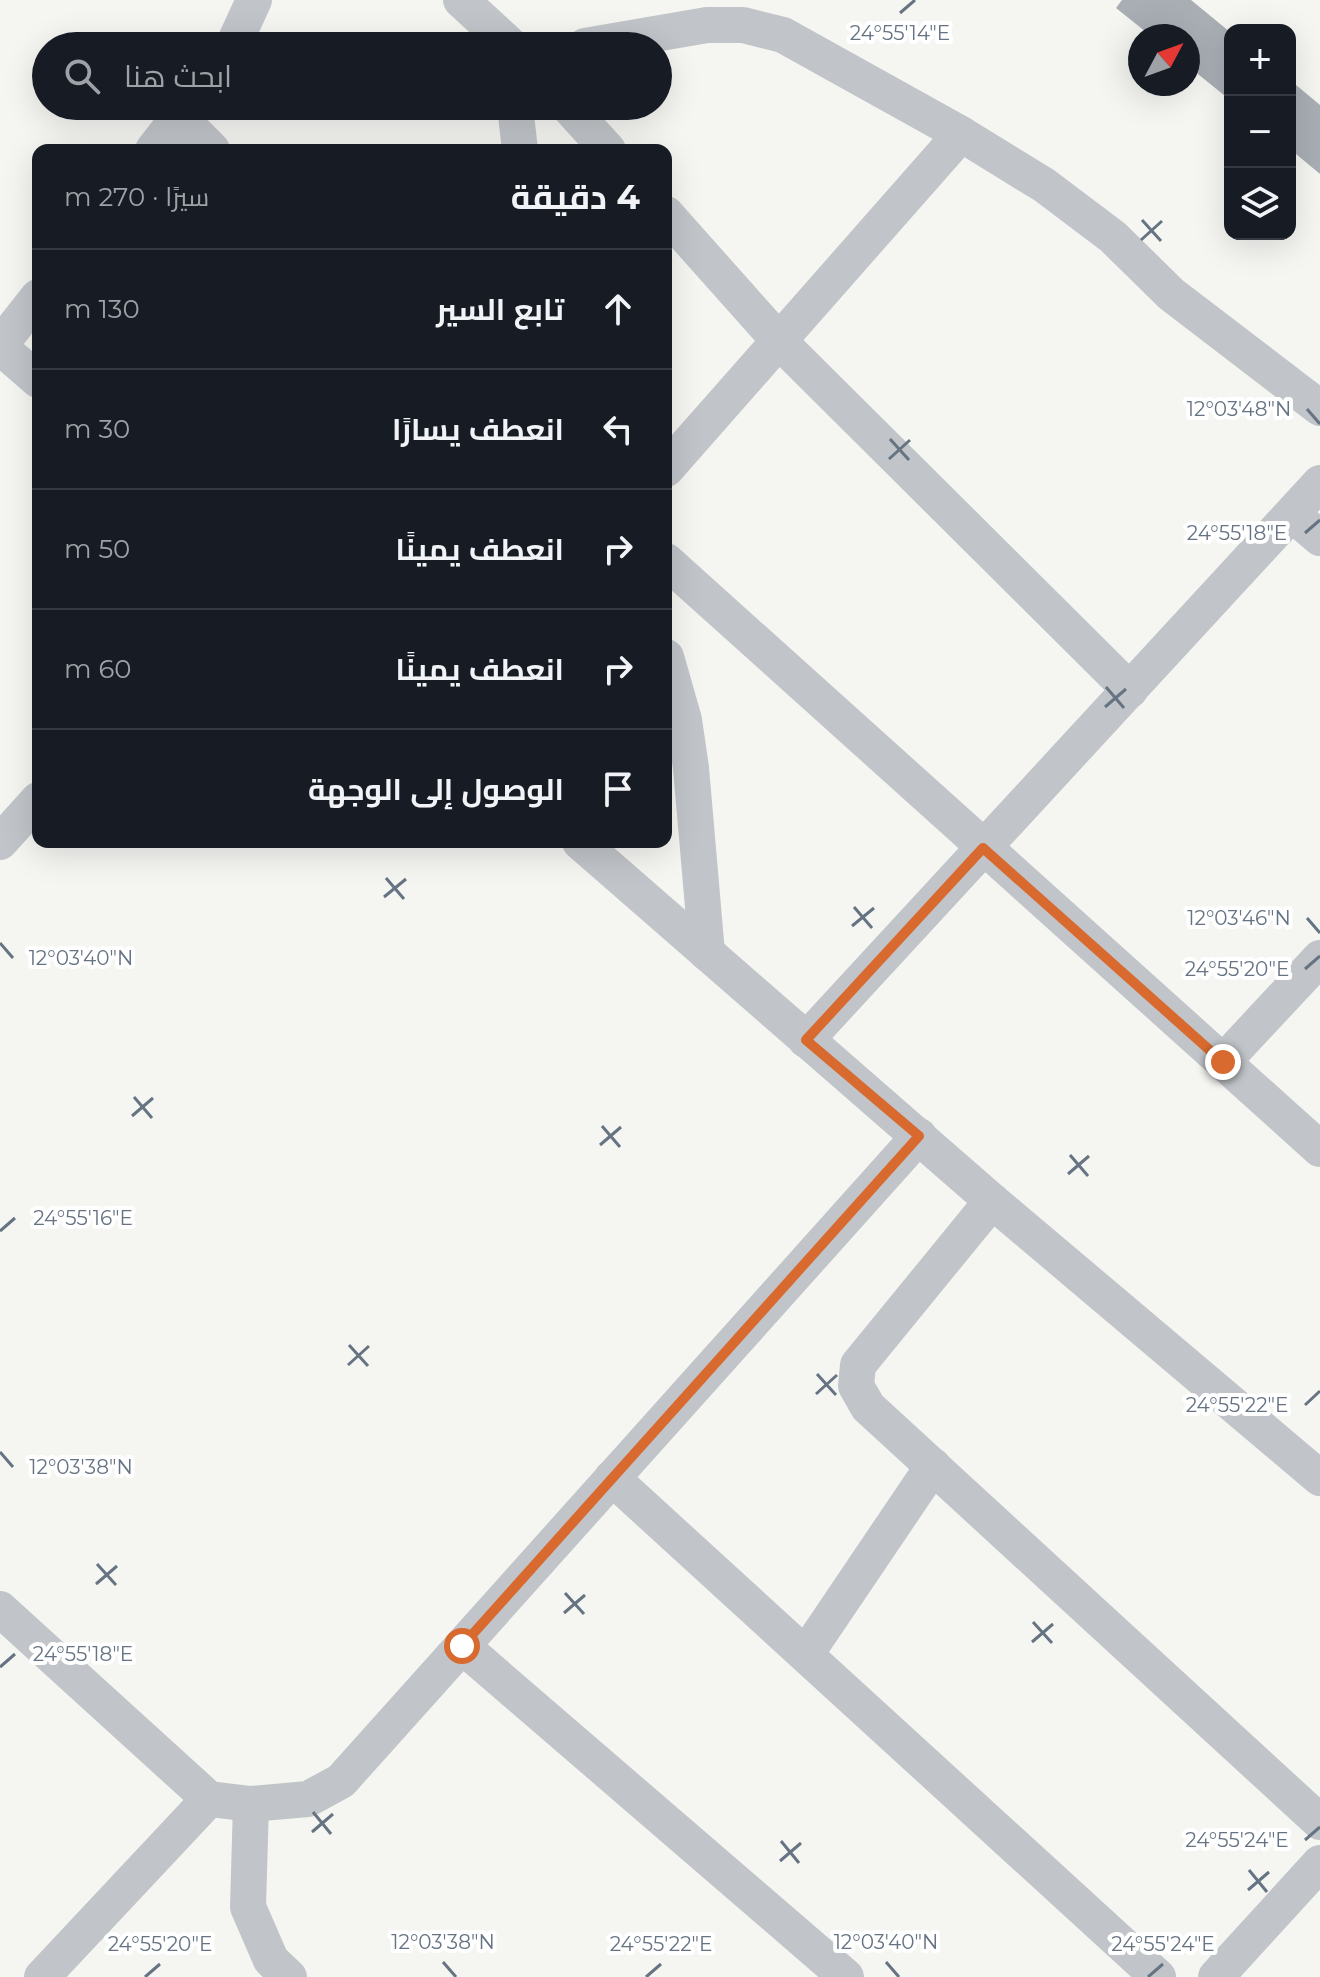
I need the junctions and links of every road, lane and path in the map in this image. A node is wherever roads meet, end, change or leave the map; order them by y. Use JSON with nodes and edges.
{"nodes":[{"id":1,"x":254,"y":0,"type":"edge"},
{"id":2,"x":461,"y":0,"type":"edge"},
{"id":3,"x":717,"y":13,"type":"edge"},
{"id":4,"x":239,"y":32,"type":"edge"},
{"id":5,"x":496,"y":32,"type":"edge"},
{"id":6,"x":641,"y":32,"type":"edge"},
{"id":7,"x":176,"y":120,"type":"edge"},
{"id":8,"x":190,"y":120,"type":"edge"},
{"id":9,"x":517,"y":120,"type":"edge"},
{"id":10,"x":581,"y":120,"type":"edge"},
{"id":11,"x":961,"y":134,"type":"junction"},
{"id":12,"x":158,"y":144,"type":"edge"},
{"id":13,"x":208,"y":144,"type":"edge"},
{"id":14,"x":519,"y":144,"type":"edge"},
{"id":15,"x":603,"y":144,"type":"edge"},
{"id":16,"x":672,"y":221,"type":"edge"},
{"id":17,"x":32,"y":305,"type":"edge"},
{"id":18,"x":780,"y":342,"type":"junction"},
{"id":19,"x":0,"y":346,"type":"edge"},
{"id":20,"x":32,"y":375,"type":"edge"},
{"id":21,"x":1320,"y":408,"type":"edge"},
{"id":22,"x":672,"y":462,"type":"edge"},
{"id":23,"x":1320,"y":483,"type":"edge"},
{"id":24,"x":1293,"y":515,"type":"junction"},
{"id":25,"x":1320,"y":538,"type":"edge"},
{"id":26,"x":672,"y":566,"type":"edge"},
{"id":27,"x":672,"y":678,"type":"edge"},
{"id":28,"x":1130,"y":690,"type":"junction"},
{"id":29,"x":32,"y":807,"type":"edge"},
{"id":30,"x":0,"y":842,"type":"edge"},
{"id":31,"x":587,"y":848,"type":"edge"},
{"id":32,"x":983,"y":848,"type":"junction"},
{"id":33,"x":707,"y":953,"type":"junction"},
{"id":34,"x":1320,"y":958,"type":"edge"},
{"id":35,"x":806,"y":1040,"type":"junction"},
{"id":36,"x":1223,"y":1062,"type":"junction"},
{"id":37,"x":919,"y":1136,"type":"junction"},
{"id":38,"x":1320,"y":1149,"type":"edge"},
{"id":39,"x":992,"y":1201,"type":"junction"},
{"id":40,"x":1314,"y":1462,"type":"edge"},
{"id":41,"x":933,"y":1466,"type":"junction"},
{"id":42,"x":612,"y":1478,"type":"junction"},
{"id":43,"x":0,"y":1609,"type":"edge"},
{"id":44,"x":462,"y":1646,"type":"junction"},
{"id":45,"x":806,"y":1654,"type":"junction"},
{"id":46,"x":209,"y":1799,"type":"junction"},
{"id":47,"x":251,"y":1804,"type":"junction"},
{"id":48,"x":1320,"y":1822,"type":"edge"},
{"id":49,"x":1320,"y":1863,"type":"edge"},
{"id":50,"x":42,"y":1977,"type":"edge"},
{"id":51,"x":289,"y":1977,"type":"edge"},
{"id":52,"x":846,"y":1977,"type":"edge"},
{"id":53,"x":1158,"y":1977,"type":"edge"},
{"id":54,"x":1216,"y":1977,"type":"edge"}],
"edges":[{"from":1,"to":4,"type":"street"},
{"from":2,"to":5,"type":"street"},
{"from":3,"to":6,"type":"street"},
{"from":3,"to":11,"type":"street"},
{"from":7,"to":12,"type":"street"},
{"from":8,"to":13,"type":"street"},
{"from":9,"to":14,"type":"street"},
{"from":10,"to":15,"type":"street"},
{"from":11,"to":18,"type":"street"},
{"from":11,"to":21,"type":"street"},
{"from":16,"to":18,"type":"street"},
{"from":17,"to":19,"type":"street"},
{"from":18,"to":22,"type":"street"},
{"from":18,"to":28,"type":"street"},
{"from":19,"to":20,"type":"street"},
{"from":23,"to":24,"type":"street"},
{"from":24,"to":25,"type":"street"},
{"from":24,"to":28,"type":"street"},
{"from":26,"to":32,"type":"street"},
{"from":27,"to":33,"type":"street"},
{"from":28,"to":32,"type":"street"},
{"from":29,"to":30,"type":"street"},
{"from":31,"to":33,"type":"street"},
{"from":32,"to":35,"type":"street"},
{"from":32,"to":36,"type":"street"},
{"from":33,"to":35,"type":"street"},
{"from":34,"to":36,"type":"street"},
{"from":35,"to":37,"type":"street"},
{"from":36,"to":38,"type":"street"},
{"from":37,"to":39,"type":"street"},
{"from":37,"to":42,"type":"street"},
{"from":39,"to":40,"type":"street"},
{"from":39,"to":41,"type":"street"},
{"from":41,"to":45,"type":"street"},
{"from":41,"to":48,"type":"street"},
{"from":42,"to":44,"type":"street"},
{"from":42,"to":45,"type":"street"},
{"from":43,"to":46,"type":"street"},
{"from":44,"to":47,"type":"street"},
{"from":44,"to":52,"type":"street"},
{"from":45,"to":53,"type":"street"},
{"from":46,"to":47,"type":"street"},
{"from":46,"to":50,"type":"street"},
{"from":47,"to":51,"type":"street"},
{"from":49,"to":54,"type":"street"}]}
